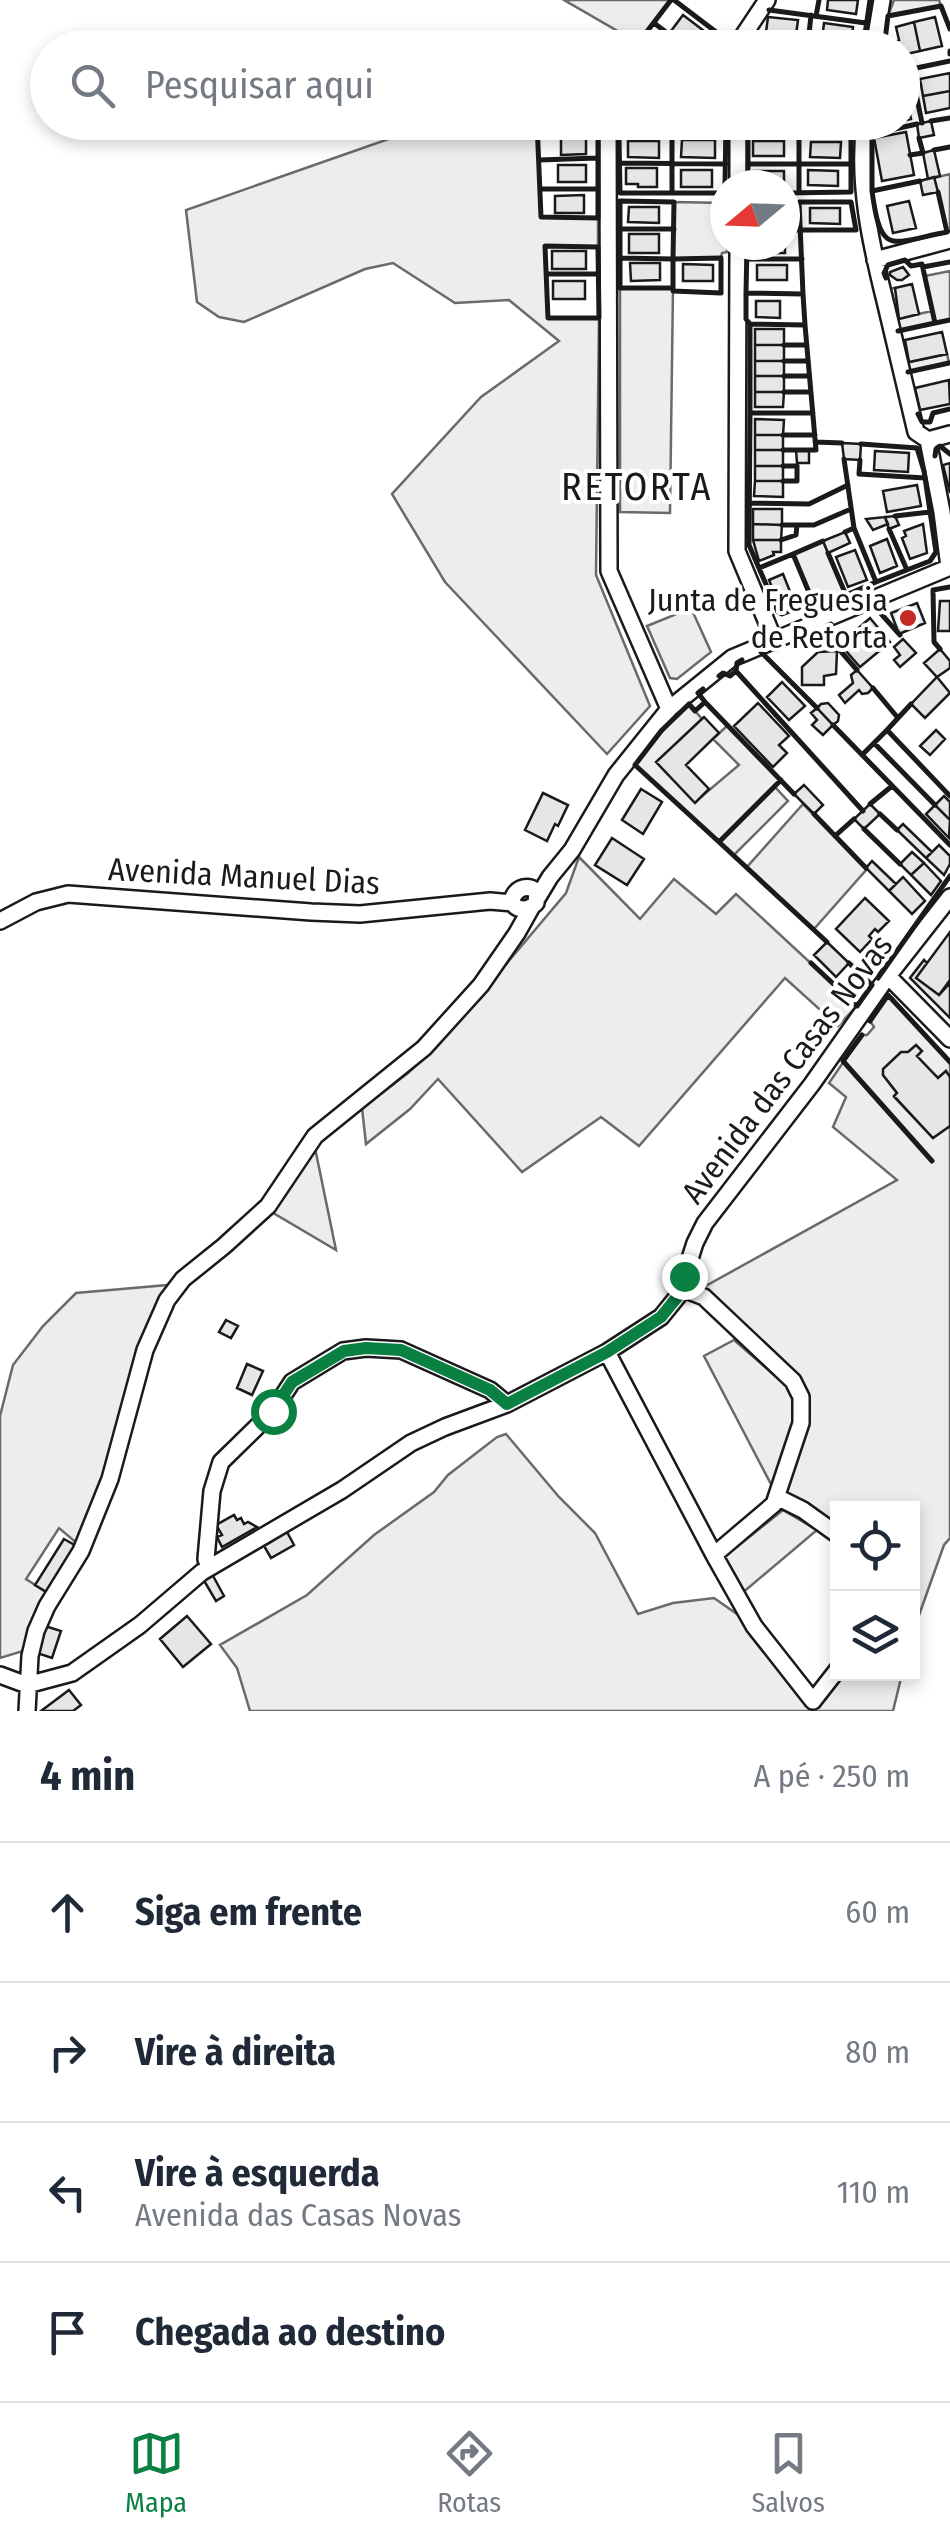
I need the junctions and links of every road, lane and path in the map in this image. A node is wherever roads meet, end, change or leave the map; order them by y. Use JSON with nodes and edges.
{"nodes":[{"id":1,"x":767,"y":0,"type":"edge"},
{"id":2,"x":882,"y":0,"type":"edge"},
{"id":3,"x":748,"y":30,"type":"edge"},
{"id":4,"x":877,"y":30,"type":"edge"},
{"id":5,"x":608,"y":140,"type":"edge"},
{"id":6,"x":738,"y":140,"type":"edge"},
{"id":7,"x":862,"y":140,"type":"edge"},
{"id":8,"x":738,"y":170,"type":"edge"},
{"id":9,"x":950,"y":240,"type":"edge"},
{"id":10,"x":738,"y":260,"type":"edge"},
{"id":11,"x":875,"y":260,"type":"junction"},
{"id":12,"x":950,"y":434,"type":"edge"},
{"id":13,"x":928,"y":440,"type":"junction"},
{"id":14,"x":950,"y":567,"type":"edge"},
{"id":15,"x":775,"y":642,"type":"junction"},
{"id":16,"x":670,"y":709,"type":"junction"},
{"id":17,"x":950,"y":897,"type":"edge"},
{"id":18,"x":523,"y":899,"type":"junction"},
{"id":19,"x":0,"y":920,"type":"edge"},
{"id":20,"x":888,"y":976,"type":"junction"},
{"id":21,"x":950,"y":1039,"type":"edge"},
{"id":22,"x":680,"y":1288,"type":"junction"},
{"id":23,"x":607,"y":1352,"type":"junction"},
{"id":24,"x":507,"y":1404,"type":"junction"},
{"id":25,"x":776,"y":1497,"type":"junction"},
{"id":26,"x":830,"y":1529,"type":"edge"},
{"id":27,"x":714,"y":1555,"type":"junction"},
{"id":28,"x":209,"y":1568,"type":"junction"},
{"id":29,"x":0,"y":1675,"type":"edge"},
{"id":30,"x":830,"y":1679,"type":"edge"},
{"id":31,"x":27,"y":1684,"type":"junction"},
{"id":32,"x":27,"y":1711,"type":"edge"}],
"edges":[{"from":1,"to":3,"type":"street"},
{"from":2,"to":4,"type":"street"},
{"from":5,"to":16,"type":"street"},
{"from":6,"to":8,"type":"street"},
{"from":7,"to":11,"type":"street"},
{"from":9,"to":11,"type":"street"},
{"from":10,"to":15,"type":"street"},
{"from":11,"to":13,"type":"street"},
{"from":12,"to":13,"type":"street"},
{"from":13,"to":14,"type":"street"},
{"from":14,"to":15,"type":"street"},
{"from":15,"to":16,"type":"street"},
{"from":16,"to":18,"type":"street"},
{"from":17,"to":20,"type":"street","name":"Avenida das Casas Novas"},
{"from":18,"to":19,"type":"street","name":"Avenida Manuel Dias"},
{"from":18,"to":31,"type":"street"},
{"from":20,"to":21,"type":"street"},
{"from":20,"to":22,"type":"street","name":"Avenida das Casas Novas"},
{"from":22,"to":23,"type":"street","name":"Avenida das Casas Novas"},
{"from":22,"to":25,"type":"street"},
{"from":23,"to":24,"type":"street","name":"Avenida das Casas Novas"},
{"from":23,"to":27,"type":"street"},
{"from":24,"to":28,"type":"street","name":"Avenida das Casas Novas"},
{"from":24,"to":28,"type":"street"},
{"from":25,"to":26,"type":"street"},
{"from":25,"to":27,"type":"street"},
{"from":27,"to":30,"type":"street"},
{"from":28,"to":31,"type":"street","name":"Avenida das Casas Novas"},
{"from":29,"to":31,"type":"street"},
{"from":31,"to":32,"type":"street"}]}
